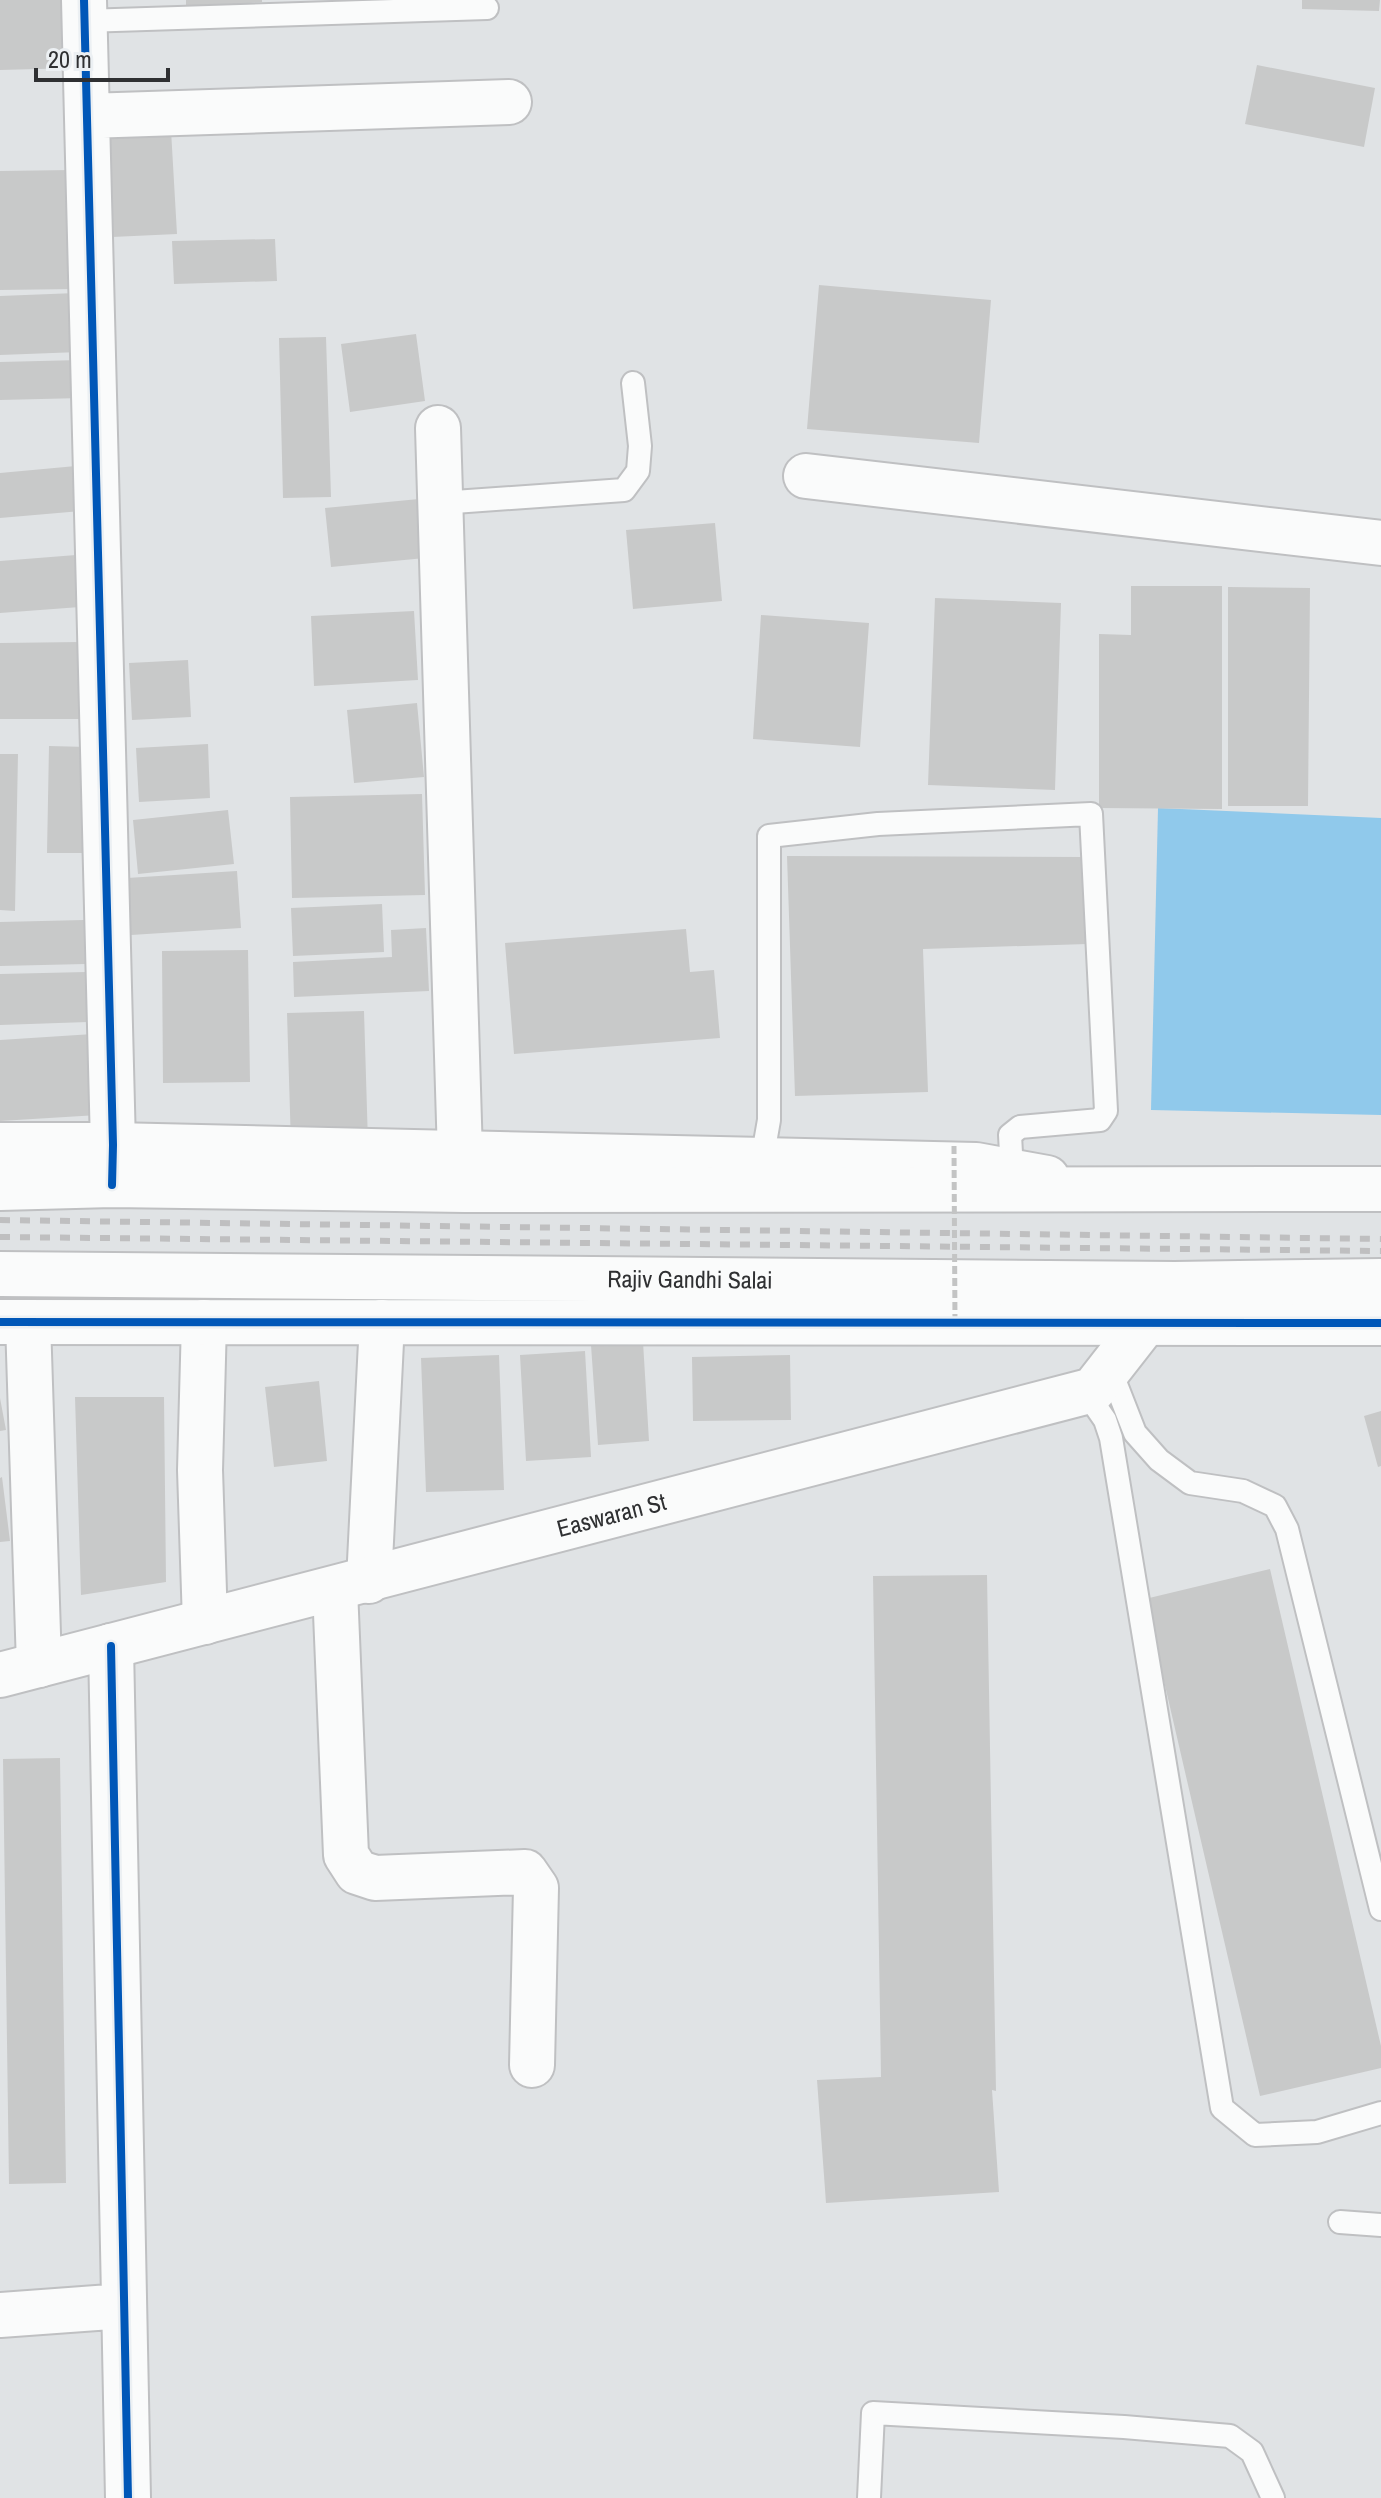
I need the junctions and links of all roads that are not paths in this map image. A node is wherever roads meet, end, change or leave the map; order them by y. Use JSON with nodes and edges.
{"nodes":[{"id":1,"x":487,"y":8,"type":"dead end"},
{"id":2,"x":84,"y":11,"type":"edge"},
{"id":3,"x":509,"y":102,"type":"dead end"},
{"id":4,"x":87,"y":116,"type":"junction"},
{"id":5,"x":633,"y":383,"type":"dead end"},
{"id":6,"x":438,"y":428,"type":"dead end"},
{"id":7,"x":806,"y":476,"type":"dead end"},
{"id":8,"x":440,"y":503,"type":"junction"},
{"id":9,"x":1381,"y":543,"type":"edge"},
{"id":10,"x":0,"y":1145,"type":"edge"},
{"id":11,"x":762,"y":1160,"type":"junction"},
{"id":12,"x":113,"y":1165,"type":"junction"},
{"id":13,"x":1012,"y":1171,"type":"junction"},
{"id":14,"x":463,"y":1172,"type":"junction"},
{"id":15,"x":0,"y":1188,"type":"edge"},
{"id":16,"x":1381,"y":1189,"type":"edge"},
{"id":17,"x":1116,"y":1190,"type":"junction"},
{"id":18,"x":0,"y":1274,"type":"edge"},
{"id":19,"x":1381,"y":1281,"type":"edge"},
{"id":20,"x":1175,"y":1284,"type":"junction"},
{"id":21,"x":14,"y":1322,"type":"edge"},
{"id":22,"x":204,"y":1322,"type":"junction"},
{"id":23,"x":382,"y":1322,"type":"junction"},
{"id":24,"x":1146,"y":1323,"type":"junction"},
{"id":25,"x":1381,"y":1323,"type":"edge"},
{"id":26,"x":1098,"y":1380,"type":"junction"},
{"id":27,"x":352,"y":1585,"type":"junction"},
{"id":28,"x":205,"y":1622,"type":"junction"},
{"id":29,"x":111,"y":1646,"type":"junction"},
{"id":30,"x":20,"y":1670,"type":"edge"},
{"id":31,"x":1381,"y":1909,"type":"edge"},
{"id":32,"x":532,"y":2065,"type":"dead end"},
{"id":33,"x":1381,"y":2113,"type":"edge"},
{"id":34,"x":1340,"y":2222,"type":"dead end"},
{"id":35,"x":1381,"y":2225,"type":"edge"},
{"id":36,"x":124,"y":2306,"type":"junction"},
{"id":37,"x":0,"y":2315,"type":"edge"},
{"id":38,"x":128,"y":2498,"type":"edge"},
{"id":39,"x":869,"y":2498,"type":"edge"},
{"id":40,"x":1273,"y":2498,"type":"edge"}],
"edges":[{"from":1,"to":2,"type":"lane"},
{"from":2,"to":4,"type":"street"},
{"from":3,"to":4,"type":"street"},
{"from":4,"to":12,"type":"street"},
{"from":5,"to":8,"type":"lane"},
{"from":6,"to":8,"type":"street"},
{"from":7,"to":9,"type":"street"},
{"from":8,"to":14,"type":"street"},
{"from":10,"to":12,"type":"street"},
{"from":11,"to":13,"type":"street"},
{"from":11,"to":13,"type":"lane"},
{"from":11,"to":14,"type":"street"},
{"from":12,"to":14,"type":"street"},
{"from":12,"to":15,"type":"street"},
{"from":13,"to":17,"type":"street"},
{"from":14,"to":17,"type":"street"},
{"from":16,"to":17,"type":"street"},
{"from":18,"to":20,"type":"street","name":"Rajiv Gandhi Salai"},
{"from":19,"to":20,"type":"street","name":"Rajiv Gandhi Salai"},
{"from":20,"to":24,"type":"street"},
{"from":21,"to":22,"type":"street"},
{"from":21,"to":30,"type":"street"},
{"from":22,"to":23,"type":"street"},
{"from":22,"to":28,"type":"street"},
{"from":23,"to":24,"type":"street"},
{"from":23,"to":27,"type":"street"},
{"from":24,"to":25,"type":"street"},
{"from":24,"to":26,"type":"street"},
{"from":26,"to":27,"type":"street","name":"Easwaran St"},
{"from":26,"to":31,"type":"lane"},
{"from":26,"to":33,"type":"lane"},
{"from":27,"to":28,"type":"street","name":"Easwaran St"},
{"from":27,"to":32,"type":"street"},
{"from":28,"to":29,"type":"street","name":"Easwaran St"},
{"from":29,"to":30,"type":"street","name":"Easwaran St"},
{"from":29,"to":36,"type":"street"},
{"from":34,"to":35,"type":"lane"},
{"from":36,"to":37,"type":"street"},
{"from":36,"to":38,"type":"street"},
{"from":39,"to":40,"type":"lane"}]}
